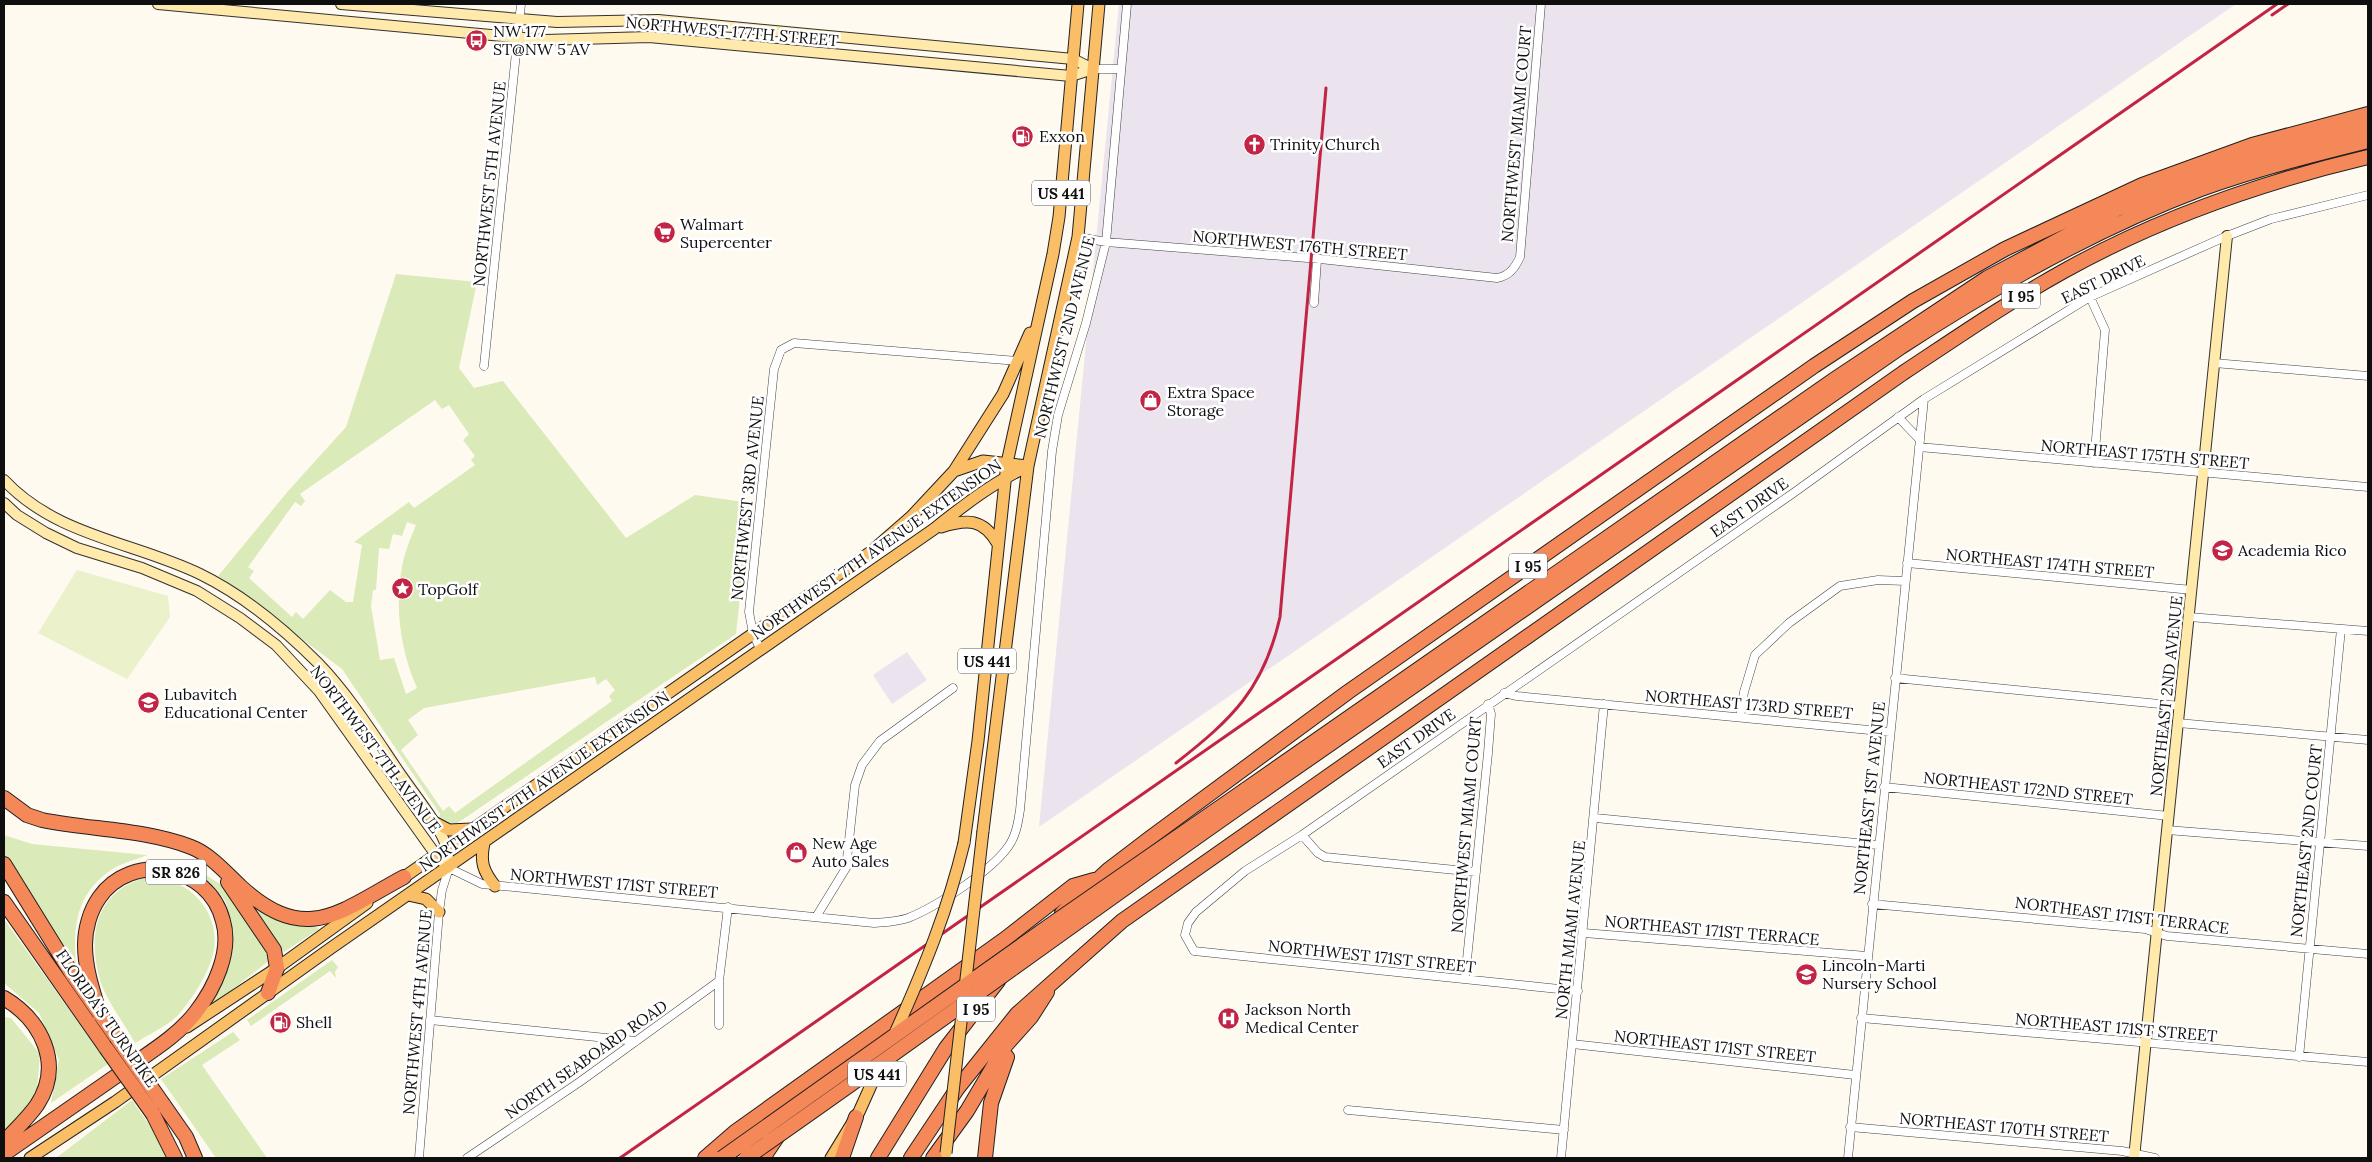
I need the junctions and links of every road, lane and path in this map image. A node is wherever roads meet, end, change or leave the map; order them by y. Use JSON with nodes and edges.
{"nodes":[{"id":1,"x":158,"y":4,"type":"edge"},
{"id":2,"x":341,"y":4,"type":"edge"},
{"id":3,"x":521,"y":4,"type":"edge"},
{"id":4,"x":1078,"y":4,"type":"edge"},
{"id":5,"x":1099,"y":4,"type":"edge"},
{"id":6,"x":1127,"y":4,"type":"edge"},
{"id":7,"x":1541,"y":4,"type":"edge"},
{"id":8,"x":519,"y":20,"type":"junction"},
{"id":9,"x":518,"y":38,"type":"junction"},
{"id":10,"x":1073,"y":59,"type":"junction"},
{"id":11,"x":1093,"y":69,"type":"junction"},
{"id":12,"x":1122,"y":70,"type":"junction"},
{"id":13,"x":1071,"y":76,"type":"junction"},
{"id":14,"x":2368,"y":114,"type":"edge"},
{"id":15,"x":2368,"y":127,"type":"edge"},
{"id":16,"x":2368,"y":141,"type":"edge"},
{"id":17,"x":2368,"y":157,"type":"edge"},
{"id":18,"x":2368,"y":195,"type":"edge"},
{"id":19,"x":2227,"y":236,"type":"junction"},
{"id":20,"x":1078,"y":238,"type":"junction"},
{"id":21,"x":1106,"y":242,"type":"junction"},
{"id":22,"x":1317,"y":260,"type":"junction"},
{"id":23,"x":1516,"y":266,"type":"joint"},
{"id":24,"x":2090,"y":296,"type":"junction"},
{"id":25,"x":1314,"y":304,"type":"dead end"},
{"id":26,"x":1040,"y":309,"type":"junction"},
{"id":27,"x":1018,"y":361,"type":"junction"},
{"id":28,"x":2214,"y":363,"type":"junction"},
{"id":29,"x":484,"y":366,"type":"dead end"},
{"id":30,"x":2368,"y":376,"type":"edge"},
{"id":31,"x":1924,"y":399,"type":"junction"},
{"id":32,"x":1898,"y":417,"type":"junction"},
{"id":33,"x":1919,"y":444,"type":"junction"},
{"id":34,"x":1007,"y":463,"type":"junction"},
{"id":35,"x":2094,"y":463,"type":"junction"},
{"id":36,"x":1028,"y":466,"type":"junction"},
{"id":37,"x":954,"y":471,"type":"junction"},
{"id":38,"x":2204,"y":474,"type":"junction"},
{"id":39,"x":1005,"y":478,"type":"junction"},
{"id":40,"x":4,"y":480,"type":"edge"},
{"id":41,"x":2368,"y":487,"type":"edge"},
{"id":42,"x":4,"y":503,"type":"edge"},
{"id":43,"x":934,"y":529,"type":"junction"},
{"id":44,"x":998,"y":544,"type":"junction"},
{"id":45,"x":1906,"y":563,"type":"junction"},
{"id":46,"x":1905,"y":581,"type":"junction"},
{"id":47,"x":2192,"y":590,"type":"junction"},
{"id":48,"x":2189,"y":617,"type":"junction"},
{"id":49,"x":2342,"y":629,"type":"junction"},
{"id":50,"x":2368,"y":631,"type":"edge"},
{"id":51,"x":754,"y":634,"type":"junction"},
{"id":52,"x":760,"y":649,"type":"junction"},
{"id":53,"x":1895,"y":678,"type":"junction"},
{"id":54,"x":953,"y":688,"type":"dead end"},
{"id":55,"x":1504,"y":693,"type":"junction"},
{"id":56,"x":1488,"y":704,"type":"junction"},
{"id":57,"x":1604,"y":704,"type":"junction"},
{"id":58,"x":2180,"y":706,"type":"junction"},
{"id":59,"x":1740,"y":717,"type":"junction"},
{"id":60,"x":2178,"y":723,"type":"junction"},
{"id":61,"x":1890,"y":732,"type":"junction"},
{"id":62,"x":2330,"y":736,"type":"junction"},
{"id":63,"x":2368,"y":740,"type":"edge"},
{"id":64,"x":1884,"y":788,"type":"junction"},
{"id":65,"x":1248,"y":795,"type":"junction"},
{"id":66,"x":4,"y":798,"type":"edge"},
{"id":67,"x":2169,"y":816,"type":"junction"},
{"id":68,"x":1595,"y":818,"type":"junction"},
{"id":69,"x":432,"y":820,"type":"junction"},
{"id":70,"x":475,"y":828,"type":"junction"},
{"id":71,"x":2167,"y":830,"type":"junction"},
{"id":72,"x":1302,"y":835,"type":"junction"},
{"id":73,"x":2320,"y":842,"type":"junction"},
{"id":74,"x":484,"y":843,"type":"junction"},
{"id":75,"x":1878,"y":845,"type":"junction"},
{"id":76,"x":2368,"y":846,"type":"edge"},
{"id":77,"x":447,"y":848,"type":"junction"},
{"id":78,"x":436,"y":855,"type":"junction"},
{"id":79,"x":4,"y":864,"type":"edge"},
{"id":80,"x":218,"y":866,"type":"junction"},
{"id":81,"x":449,"y":868,"type":"junction"},
{"id":82,"x":1476,"y":872,"type":"junction"},
{"id":83,"x":404,"y":877,"type":"junction"},
{"id":84,"x":1098,"y":879,"type":"junction"},
{"id":85,"x":964,"y":885,"type":"joint"},
{"id":86,"x":495,"y":886,"type":"junction"},
{"id":87,"x":408,"y":896,"type":"junction"},
{"id":88,"x":4,"y":902,"type":"edge"},
{"id":89,"x":1872,"y":904,"type":"junction"},
{"id":90,"x":728,"y":907,"type":"junction"},
{"id":91,"x":439,"y":912,"type":"junction"},
{"id":92,"x":816,"y":916,"type":"junction"},
{"id":93,"x":1188,"y":922,"type":"joint"},
{"id":94,"x":1584,"y":933,"type":"junction"},
{"id":95,"x":2156,"y":933,"type":"junction"},
{"id":96,"x":2309,"y":949,"type":"junction"},
{"id":97,"x":2368,"y":954,"type":"edge"},
{"id":98,"x":1867,"y":956,"type":"junction"},
{"id":99,"x":277,"y":968,"type":"junction"},
{"id":100,"x":1465,"y":979,"type":"junction"},
{"id":101,"x":1055,"y":980,"type":"junction"},
{"id":102,"x":719,"y":981,"type":"junction"},
{"id":103,"x":1578,"y":991,"type":"junction"},
{"id":104,"x":268,"y":993,"type":"junction"},
{"id":105,"x":4,"y":998,"type":"edge"},
{"id":106,"x":100,"y":1015,"type":"junction"},
{"id":107,"x":1861,"y":1018,"type":"junction"},
{"id":108,"x":430,"y":1020,"type":"junction"},
{"id":109,"x":719,"y":1025,"type":"dead end"},
{"id":110,"x":1014,"y":1038,"type":"junction"},
{"id":111,"x":166,"y":1041,"type":"junction"},
{"id":112,"x":636,"y":1041,"type":"junction"},
{"id":113,"x":2145,"y":1043,"type":"junction"},
{"id":114,"x":1572,"y":1044,"type":"junction"},
{"id":115,"x":852,"y":1048,"type":"junction"},
{"id":116,"x":2299,"y":1057,"type":"junction"},
{"id":117,"x":2368,"y":1062,"type":"edge"},
{"id":118,"x":1856,"y":1075,"type":"junction"},
{"id":119,"x":158,"y":1109,"type":"junction"},
{"id":120,"x":1348,"y":1110,"type":"dead end"},
{"id":121,"x":856,"y":1117,"type":"junction"},
{"id":122,"x":1850,"y":1126,"type":"junction"},
{"id":123,"x":1564,"y":1130,"type":"junction"},
{"id":124,"x":186,"y":1137,"type":"junction"},
{"id":125,"x":4,"y":1142,"type":"edge"},
{"id":126,"x":4,"y":1154,"type":"edge"},
{"id":127,"x":946,"y":1155,"type":"edge"},
{"id":128,"x":2134,"y":1156,"type":"edge"},
{"id":129,"x":30,"y":1158,"type":"edge"},
{"id":130,"x":176,"y":1158,"type":"edge"},
{"id":131,"x":195,"y":1158,"type":"edge"},
{"id":132,"x":201,"y":1158,"type":"edge"},
{"id":133,"x":418,"y":1158,"type":"edge"},
{"id":134,"x":467,"y":1158,"type":"edge"},
{"id":135,"x":705,"y":1158,"type":"edge"},
{"id":136,"x":722,"y":1158,"type":"edge"},
{"id":137,"x":746,"y":1158,"type":"edge"},
{"id":138,"x":763,"y":1158,"type":"edge"},
{"id":139,"x":831,"y":1158,"type":"edge"},
{"id":140,"x":842,"y":1158,"type":"edge"},
{"id":141,"x":878,"y":1158,"type":"edge"},
{"id":142,"x":912,"y":1158,"type":"edge"},
{"id":143,"x":933,"y":1158,"type":"edge"},
{"id":144,"x":985,"y":1158,"type":"edge"},
{"id":145,"x":1561,"y":1158,"type":"edge"},
{"id":146,"x":1848,"y":1158,"type":"edge"},
{"id":147,"x":2155,"y":1158,"type":"edge"}],
"edges":[{"from":1,"to":9,"type":"street","name":"NORTHWEST 177TH STREET"},
{"from":2,"to":8,"type":"street","name":"NORTHWEST 177TH STREET"},
{"from":3,"to":8,"type":"street","name":"NORTHWEST 5TH AVENUE"},
{"from":4,"to":10,"type":"main road","name":"NORTHWEST 2ND AVENUE","number":"US 441"},
{"from":5,"to":11,"type":"main road","name":"NORTHWEST 2ND AVENUE","number":"US 441"},
{"from":6,"to":12,"type":"street","name":"NORTHWEST 2ND AVENUE"},
{"from":7,"to":23,"type":"street","name":"NORTHWEST MIAMI COURT"},
{"from":8,"to":9,"type":"street","name":"NORTHWEST 5TH AVENUE"},
{"from":8,"to":10,"type":"street","name":"NORTHWEST 177TH STREET"},
{"from":9,"to":13,"type":"street","name":"NORTHWEST 177TH STREET"},
{"from":9,"to":29,"type":"street","name":"NORTHWEST 5TH AVENUE"},
{"from":10,"to":11,"type":"street","name":"NORTHWEST 177TH STREET"},
{"from":10,"to":13,"type":"main road","name":"NORTHWEST 2ND AVENUE","number":"US 441"},
{"from":11,"to":12,"type":"street","name":"NORTHWEST 177TH STREET"},
{"from":11,"to":13,"type":"street","name":"NORTHWEST 177TH STREET"},
{"from":11,"to":20,"type":"main road","name":"NORTHWEST 2ND AVENUE","number":"US 441"},
{"from":12,"to":21,"type":"street","name":"NORTHWEST 2ND AVENUE"},
{"from":13,"to":26,"type":"main road","name":"NORTHWEST 2ND AVENUE","number":"US 441"},
{"from":14,"to":84,"type":"highway","number":"I 95"},
{"from":15,"to":65,"type":"highway"},
{"from":16,"to":65,"type":"highway"},
{"from":17,"to":101,"type":"highway","number":"I 95"},
{"from":18,"to":19,"type":"street","name":"EAST DRIVE"},
{"from":19,"to":24,"type":"street","name":"EAST DRIVE"},
{"from":19,"to":28,"type":"street","name":"NORTHEAST 2ND AVENUE"},
{"from":20,"to":21,"type":"street","name":"NORTHWEST 176TH STREET"},
{"from":20,"to":36,"type":"main road","name":"NORTHWEST 2ND AVENUE","number":"US 441"},
{"from":21,"to":22,"type":"street","name":"NORTHWEST 176TH STREET"},
{"from":21,"to":85,"type":"street","name":"NORTHWEST 2ND AVENUE"},
{"from":22,"to":23,"type":"street","name":"NORTHWEST 176TH STREET"},
{"from":22,"to":25,"type":"street"},
{"from":24,"to":31,"type":"street","name":"EAST DRIVE"},
{"from":24,"to":35,"type":"street"},
{"from":26,"to":27,"type":"main road"},
{"from":26,"to":34,"type":"main road","name":"NORTHWEST 2ND AVENUE","number":"US 441"},
{"from":27,"to":37,"type":"main road"},
{"from":27,"to":51,"type":"street","name":"NORTHWEST 3RD AVENUE"},
{"from":28,"to":30,"type":"street"},
{"from":28,"to":38,"type":"street","name":"NORTHEAST 2ND AVENUE"},
{"from":31,"to":32,"type":"street","name":"EAST DRIVE"},
{"from":31,"to":33,"type":"street","name":"NORTHEAST 1ST AVENUE"},
{"from":32,"to":33,"type":"street"},
{"from":32,"to":55,"type":"street","name":"EAST DRIVE"},
{"from":33,"to":35,"type":"street","name":"NORTHEAST 175TH STREET"},
{"from":33,"to":45,"type":"street","name":"NORTHEAST 1ST AVENUE"},
{"from":34,"to":36,"type":"main road","name":"NORTHWEST 7TH AVENUE EXTENSION"},
{"from":34,"to":37,"type":"main road","name":"NORTHWEST 7TH AVENUE EXTENSION"},
{"from":34,"to":39,"type":"main road","name":"NORTHWEST 2ND AVENUE","number":"US 441"},
{"from":35,"to":38,"type":"street","name":"NORTHEAST 175TH STREET"},
{"from":36,"to":39,"type":"main road","name":"NORTHWEST 7TH AVENUE EXTENSION"},
{"from":36,"to":127,"type":"main road","number":"US 441","bridge":true},
{"from":37,"to":51,"type":"main road","name":"NORTHWEST 7TH AVENUE EXTENSION"},
{"from":38,"to":41,"type":"street","name":"NORTHEAST 175TH STREET"},
{"from":38,"to":47,"type":"street","name":"NORTHEAST 2ND AVENUE"},
{"from":39,"to":43,"type":"main road","name":"NORTHWEST 7TH AVENUE EXTENSION"},
{"from":39,"to":44,"type":"main road","number":"US 441"},
{"from":40,"to":69,"type":"street","name":"NORTHWEST 7TH AVENUE"},
{"from":42,"to":78,"type":"street","name":"NORTHWEST 7TH AVENUE"},
{"from":43,"to":44,"type":"main road"},
{"from":43,"to":52,"type":"main road","name":"NORTHWEST 7TH AVENUE EXTENSION"},
{"from":44,"to":121,"type":"main road","number":"US 441","bridge":true},
{"from":45,"to":46,"type":"street","name":"NORTHEAST 1ST AVENUE"},
{"from":45,"to":47,"type":"street","name":"NORTHEAST 174TH STREET"},
{"from":46,"to":53,"type":"street","name":"NORTHEAST 1ST AVENUE"},
{"from":46,"to":59,"type":"street"},
{"from":47,"to":48,"type":"street","name":"NORTHEAST 2ND AVENUE"},
{"from":48,"to":49,"type":"street"},
{"from":48,"to":58,"type":"street","name":"NORTHEAST 2ND AVENUE"},
{"from":49,"to":50,"type":"street"},
{"from":49,"to":62,"type":"street","name":"NORTHEAST 2ND COURT"},
{"from":51,"to":52,"type":"street","name":"NORTHWEST 3RD AVENUE"},
{"from":51,"to":70,"type":"main road","name":"NORTHWEST 7TH AVENUE EXTENSION"},
{"from":52,"to":74,"type":"main road","name":"NORTHWEST 7TH AVENUE EXTENSION"},
{"from":53,"to":58,"type":"street"},
{"from":53,"to":61,"type":"street","name":"NORTHEAST 1ST AVENUE"},
{"from":54,"to":92,"type":"street"},
{"from":55,"to":56,"type":"street","name":"EAST DRIVE"},
{"from":55,"to":57,"type":"street","name":"NORTHEAST 173RD STREET"},
{"from":56,"to":72,"type":"street","name":"EAST DRIVE"},
{"from":56,"to":82,"type":"street","name":"NORTHWEST MIAMI COURT"},
{"from":57,"to":59,"type":"street","name":"NORTHEAST 173RD STREET"},
{"from":57,"to":68,"type":"street","name":"NORTH MIAMI AVENUE"},
{"from":58,"to":60,"type":"street","name":"NORTHEAST 2ND AVENUE"},
{"from":59,"to":61,"type":"street","name":"NORTHEAST 173RD STREET"},
{"from":60,"to":62,"type":"street"},
{"from":60,"to":67,"type":"street","name":"NORTHEAST 2ND AVENUE"},
{"from":61,"to":64,"type":"street","name":"NORTHEAST 1ST AVENUE"},
{"from":62,"to":63,"type":"street"},
{"from":62,"to":73,"type":"street","name":"NORTHEAST 2ND COURT"},
{"from":64,"to":67,"type":"street","name":"NORTHEAST 172ND STREET"},
{"from":64,"to":75,"type":"street","name":"NORTHEAST 1ST AVENUE"},
{"from":65,"to":136,"type":"highway","bridge":true},
{"from":65,"to":137,"type":"highway","bridge":true},
{"from":66,"to":80,"type":"highway"},
{"from":67,"to":71,"type":"street","name":"NORTHEAST 2ND AVENUE"},
{"from":68,"to":75,"type":"street"},
{"from":68,"to":94,"type":"street","name":"NORTH MIAMI AVENUE"},
{"from":69,"to":70,"type":"main road"},
{"from":69,"to":77,"type":"street","name":"NORTHWEST 7TH AVENUE"},
{"from":70,"to":77,"type":"main road","name":"NORTHWEST 7TH AVENUE EXTENSION"},
{"from":71,"to":73,"type":"street"},
{"from":71,"to":95,"type":"street","name":"NORTHEAST 2ND AVENUE"},
{"from":72,"to":82,"type":"street"},
{"from":72,"to":93,"type":"street","name":"EAST DRIVE"},
{"from":73,"to":76,"type":"street"},
{"from":73,"to":96,"type":"street","name":"NORTHEAST 2ND COURT"},
{"from":74,"to":81,"type":"main road","name":"NORTHWEST 7TH AVENUE EXTENSION"},
{"from":74,"to":86,"type":"main road"},
{"from":75,"to":89,"type":"street","name":"NORTHEAST 1ST AVENUE"},
{"from":77,"to":78,"type":"main road","name":"NORTHWEST 7TH AVENUE EXTENSION"},
{"from":77,"to":81,"type":"street","name":"NORTHWEST 7TH AVENUE"},
{"from":78,"to":81,"type":"street","name":"NORTHWEST 7TH AVENUE"},
{"from":78,"to":83,"type":"main road","name":"NORTHWEST 7TH AVENUE EXTENSION"},
{"from":79,"to":106,"type":"highway","name":"FLORIDA'S TURNPIKE"},
{"from":80,"to":83,"type":"highway"},
{"from":80,"to":99,"type":"highway"},
{"from":81,"to":86,"type":"street","name":"NORTHWEST 171ST STREET"},
{"from":81,"to":87,"type":"main road","name":"NORTHWEST 7TH AVENUE EXTENSION"},
{"from":81,"to":91,"type":"street","name":"NORTHWEST 4TH AVENUE"},
{"from":82,"to":100,"type":"street","name":"NORTHWEST MIAMI COURT"},
{"from":83,"to":99,"type":"main road","name":"NORTHWEST 7TH AVENUE EXTENSION"},
{"from":84,"to":115,"type":"highway"},
{"from":84,"to":141,"type":"highway","number":"I 95"},
{"from":85,"to":92,"type":"street","name":"NORTHWEST 171ST STREET"},
{"from":86,"to":90,"type":"street","name":"NORTHWEST 171ST STREET"},
{"from":87,"to":91,"type":"main road"},
{"from":87,"to":104,"type":"main road","name":"NORTHWEST 7TH AVENUE EXTENSION"},
{"from":88,"to":119,"type":"highway","name":"FLORIDA'S TURNPIKE","bridge":true},
{"from":89,"to":95,"type":"street","name":"NORTHEAST 171ST TERRACE"},
{"from":89,"to":98,"type":"street","name":"NORTHEAST 1ST AVENUE"},
{"from":90,"to":92,"type":"street","name":"NORTHWEST 171ST STREET"},
{"from":90,"to":102,"type":"street"},
{"from":91,"to":108,"type":"street","name":"NORTHWEST 4TH AVENUE"},
{"from":93,"to":100,"type":"street","name":"NORTHWEST 171ST STREET"},
{"from":94,"to":98,"type":"street","name":"NORTHEAST 171ST TERRACE"},
{"from":94,"to":103,"type":"street","name":"NORTH MIAMI AVENUE"},
{"from":95,"to":96,"type":"street","name":"NORTHEAST 171ST TERRACE"},
{"from":95,"to":113,"type":"street","name":"NORTHEAST 2ND AVENUE"},
{"from":96,"to":97,"type":"street","name":"NORTHEAST 171ST TERRACE"},
{"from":96,"to":116,"type":"street","name":"NORTHEAST 2ND COURT"},
{"from":98,"to":107,"type":"street","name":"NORTHEAST 1ST AVENUE"},
{"from":99,"to":104,"type":"highway"},
{"from":99,"to":111,"type":"main road","name":"NORTHWEST 7TH AVENUE EXTENSION"},
{"from":100,"to":103,"type":"street","name":"NORTHWEST 171ST STREET"},
{"from":101,"to":110,"type":"highway"},
{"from":101,"to":142,"type":"highway","number":"I 95"},
{"from":102,"to":109,"type":"street"},
{"from":102,"to":112,"type":"street","name":"NORTH SEABOARD ROAD"},
{"from":103,"to":114,"type":"street","name":"NORTH MIAMI AVENUE"},
{"from":104,"to":129,"type":"main road","name":"NORTHWEST 7TH AVENUE EXTENSION"},
{"from":105,"to":125,"type":"highway"},
{"from":106,"to":111,"type":"highway","number":"SR 826"},
{"from":106,"to":119,"type":"highway","number":"SR 826","bridge":true},
{"from":107,"to":113,"type":"street","name":"NORTHEAST 171ST STREET"},
{"from":107,"to":118,"type":"street","name":"NORTHEAST 1ST AVENUE"},
{"from":108,"to":112,"type":"street"},
{"from":108,"to":133,"type":"street","name":"NORTHWEST 4TH AVENUE"},
{"from":110,"to":143,"type":"highway"},
{"from":110,"to":144,"type":"highway"},
{"from":111,"to":126,"type":"highway","number":"SR 826"},
{"from":112,"to":134,"type":"street","name":"NORTH SEABOARD ROAD"},
{"from":113,"to":116,"type":"street","name":"NORTHEAST 171ST STREET"},
{"from":113,"to":128,"type":"street","name":"NORTHEAST 2ND AVENUE"},
{"from":114,"to":118,"type":"street","name":"NORTHEAST 171ST STREET"},
{"from":114,"to":123,"type":"street","name":"NORTH MIAMI AVENUE"},
{"from":115,"to":135,"type":"highway"},
{"from":115,"to":138,"type":"highway"},
{"from":116,"to":117,"type":"street","name":"NORTHEAST 171ST STREET"},
{"from":118,"to":122,"type":"street","name":"NORTHEAST 1ST AVENUE"},
{"from":119,"to":124,"type":"highway","number":"SR 826"},
{"from":119,"to":130,"type":"highway","name":"FLORIDA'S TURNPIKE"},
{"from":120,"to":123,"type":"street"},
{"from":121,"to":139,"type":"main road","number":"US 441"},
{"from":121,"to":140,"type":"highway"},
{"from":122,"to":128,"type":"street","name":"NORTHEAST 170TH STREET"},
{"from":122,"to":146,"type":"street","name":"NORTHEAST 1ST AVENUE"},
{"from":123,"to":145,"type":"street","name":"NORTH MIAMI AVENUE"},
{"from":124,"to":131,"type":"highway","number":"SR 826"},
{"from":124,"to":132,"type":"highway"},
{"from":128,"to":147,"type":"street","name":"NORTHEAST 170TH STREET"}]}
